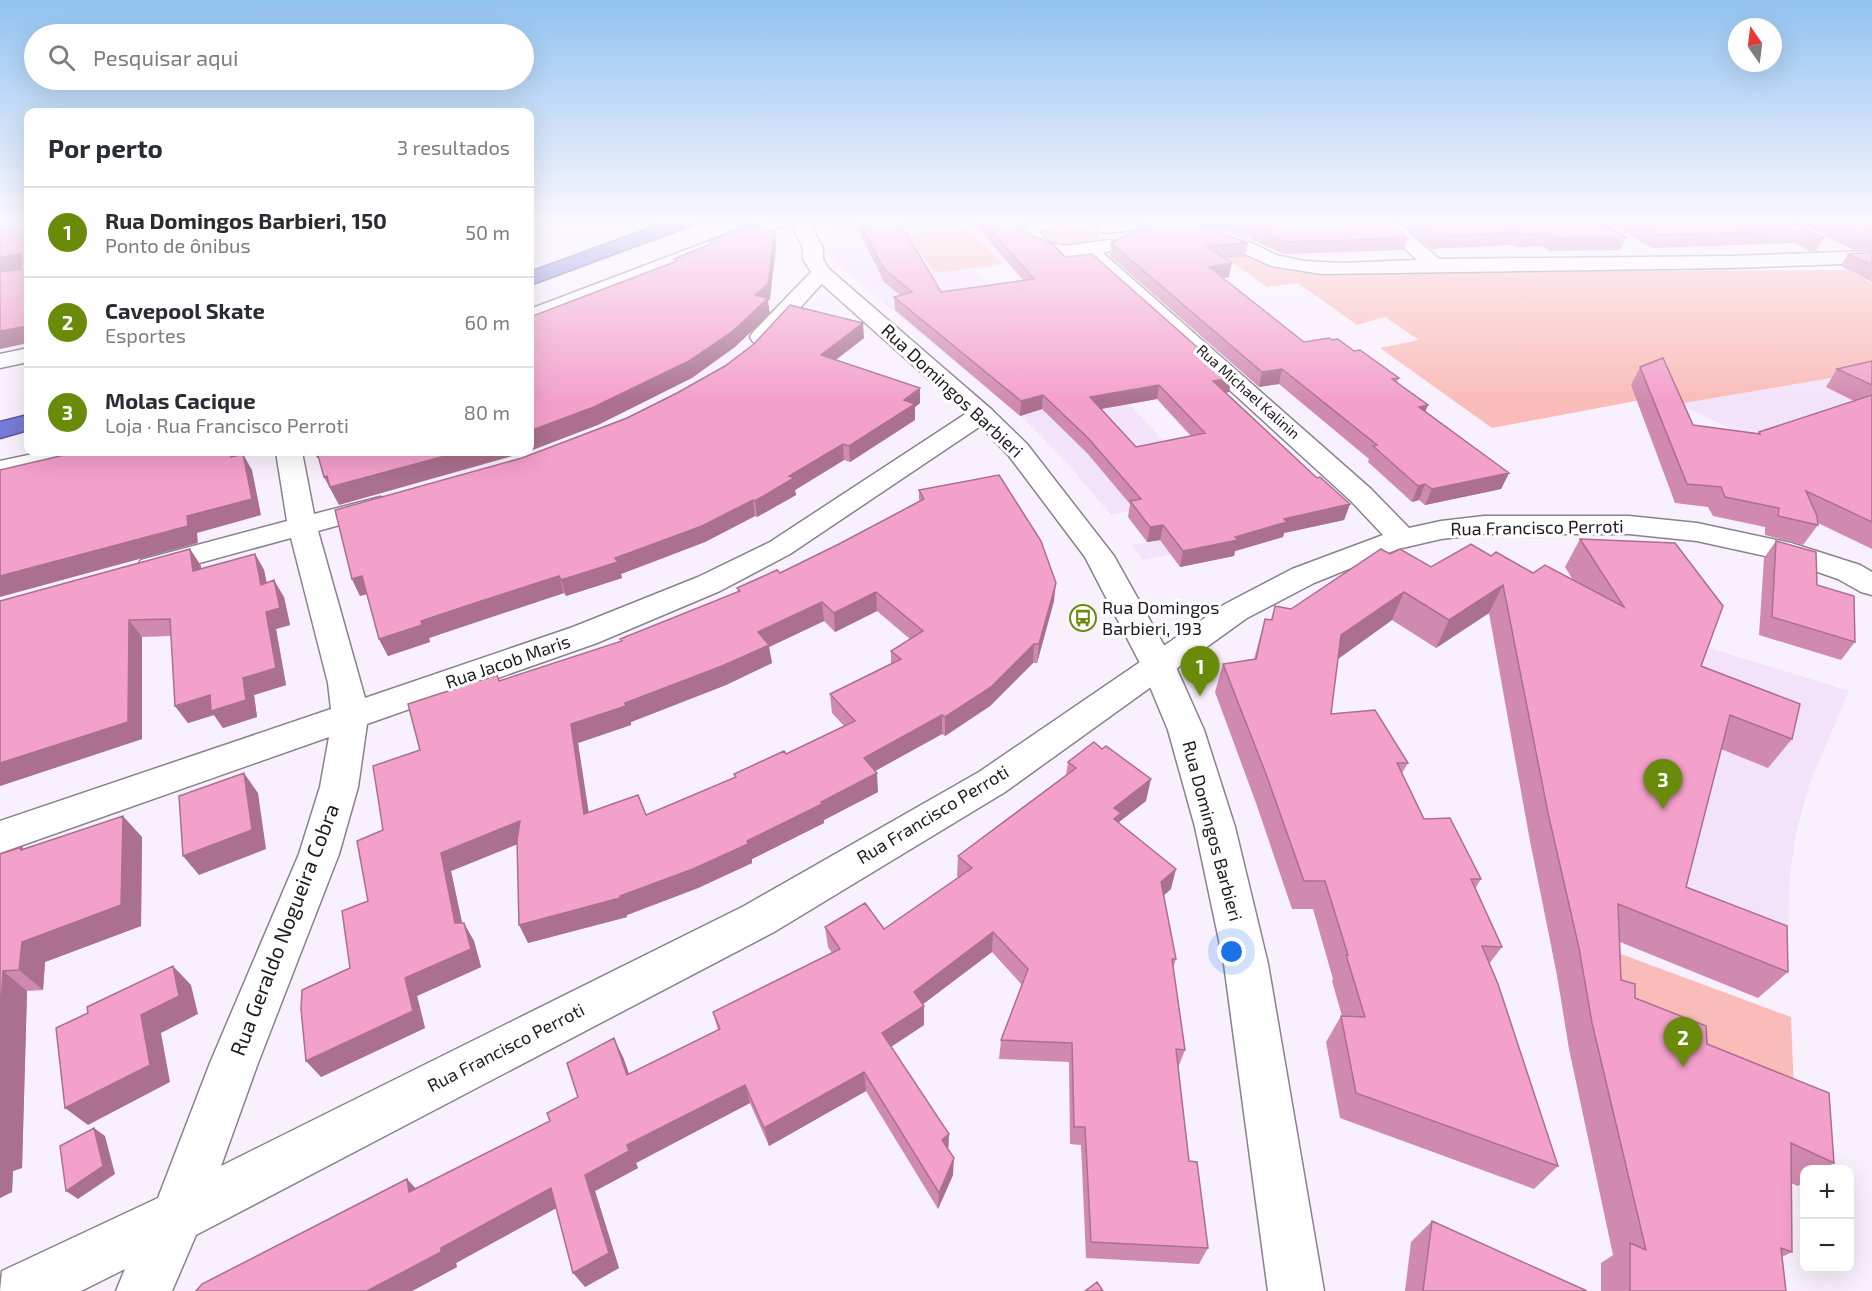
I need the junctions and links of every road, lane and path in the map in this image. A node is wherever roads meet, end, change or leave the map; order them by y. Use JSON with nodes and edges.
{"nodes":[{"id":1,"x":617,"y":281,"type":"edge"},
{"id":2,"x":793,"y":281,"type":"edge"},
{"id":3,"x":852,"y":281,"type":"edge"},
{"id":4,"x":1123,"y":281,"type":"edge"},
{"id":5,"x":534,"y":314,"type":"edge"},
{"id":6,"x":741,"y":355,"type":"edge"},
{"id":7,"x":24,"y":356,"type":"edge"},
{"id":8,"x":0,"y":361,"type":"edge"},
{"id":9,"x":24,"y":402,"type":"edge"},
{"id":10,"x":0,"y":407,"type":"edge"},
{"id":11,"x":982,"y":414,"type":"junction"},
{"id":12,"x":24,"y":424,"type":"edge"},
{"id":13,"x":0,"y":430,"type":"edge"},
{"id":14,"x":57,"y":456,"type":"edge"},
{"id":15,"x":291,"y":456,"type":"edge"},
{"id":16,"x":0,"y":469,"type":"edge"},
{"id":17,"x":399,"y":500,"type":"edge"},
{"id":18,"x":302,"y":526,"type":"junction"},
{"id":19,"x":1402,"y":538,"type":"junction"},
{"id":20,"x":123,"y":575,"type":"edge"},
{"id":21,"x":1872,"y":585,"type":"edge"},
{"id":22,"x":1158,"y":665,"type":"junction"},
{"id":23,"x":350,"y":718,"type":"junction"},
{"id":24,"x":0,"y":837,"type":"edge"},
{"id":25,"x":177,"y":1216,"type":"junction"},
{"id":26,"x":22,"y":1291,"type":"edge"},
{"id":27,"x":144,"y":1291,"type":"edge"},
{"id":28,"x":1296,"y":1291,"type":"edge"}],
"edges":[{"from":1,"to":5,"type":"street"},
{"from":2,"to":6,"type":"street"},
{"from":3,"to":11,"type":"street","name":"Rua Domingos Barbieri"},
{"from":4,"to":19,"type":"street","name":"Rua Michael Kalinin"},
{"from":7,"to":8,"type":"street"},
{"from":9,"to":10,"type":"highway"},
{"from":11,"to":22,"type":"street","name":"Rua Domingos Barbieri"},
{"from":11,"to":23,"type":"street","name":"Rua Jacob Maris"},
{"from":12,"to":13,"type":"highway"},
{"from":14,"to":16,"type":"street"},
{"from":15,"to":18,"type":"street","name":"Rua Geraldo Nogueira Cobra"},
{"from":17,"to":18,"type":"street"},
{"from":18,"to":20,"type":"street"},
{"from":18,"to":23,"type":"street","name":"Rua Geraldo Nogueira Cobra"},
{"from":19,"to":21,"type":"street","name":"Rua Francisco Perroti"},
{"from":19,"to":22,"type":"street","name":"Rua Francisco Perroti"},
{"from":22,"to":25,"type":"street","name":"Rua Francisco Perroti"},
{"from":22,"to":28,"type":"street","name":"Rua Domingos Barbieri"},
{"from":23,"to":24,"type":"street","name":"Rua Jacob Maris"},
{"from":23,"to":25,"type":"street","name":"Rua Geraldo Nogueira Cobra"},
{"from":25,"to":26,"type":"street","name":"Rua Francisco Perroti"},
{"from":25,"to":27,"type":"street","name":"Rua Geraldo Nogueira Cobra"}]}
